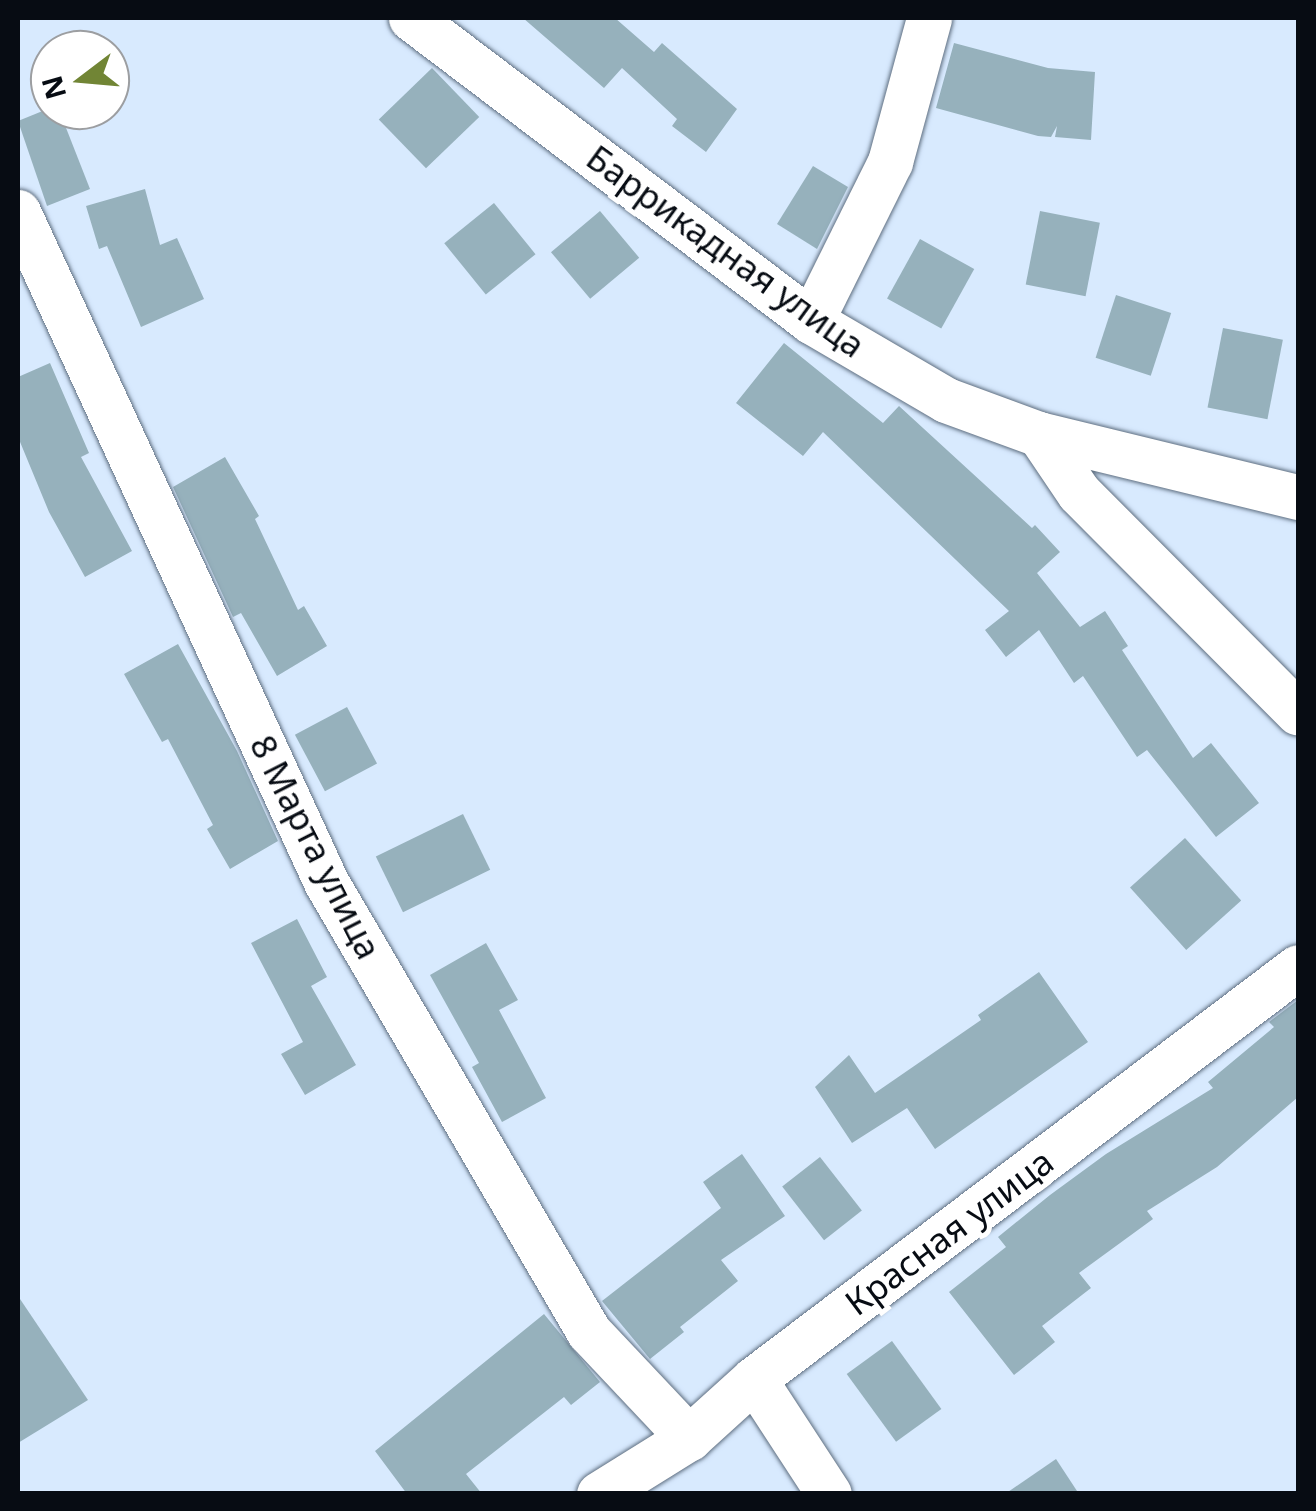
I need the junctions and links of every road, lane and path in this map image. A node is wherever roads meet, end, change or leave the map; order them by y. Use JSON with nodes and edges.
{"nodes":[{"id":1,"x":411,"y":18,"type":"edge"},
{"id":2,"x":929,"y":18,"type":"edge"},
{"id":3,"x":18,"y":212,"type":"edge"},
{"id":4,"x":811,"y":321,"type":"junction"},
{"id":5,"x":1039,"y":434,"type":"junction"},
{"id":6,"x":1298,"y":497,"type":"edge"},
{"id":7,"x":1298,"y":714,"type":"edge"},
{"id":8,"x":1298,"y":967,"type":"edge"},
{"id":9,"x":754,"y":1379,"type":"junction"},
{"id":10,"x":689,"y":1438,"type":"junction"},
{"id":11,"x":599,"y":1494,"type":"edge"},
{"id":12,"x":829,"y":1494,"type":"edge"}],
"edges":[{"from":1,"to":4,"type":"street","name":"Баррикадная улица"},
{"from":2,"to":4,"type":"street"},
{"from":3,"to":10,"type":"street","name":"8 Марта улица"},
{"from":4,"to":5,"type":"street","name":"Баррикадная улица"},
{"from":5,"to":6,"type":"street","name":"Баррикадная улица"},
{"from":5,"to":7,"type":"street"},
{"from":8,"to":9,"type":"street","name":"Красная улица"},
{"from":9,"to":10,"type":"street","name":"Красная улица"},
{"from":9,"to":12,"type":"street"},
{"from":10,"to":11,"type":"street","name":"Красная улица"}]}
